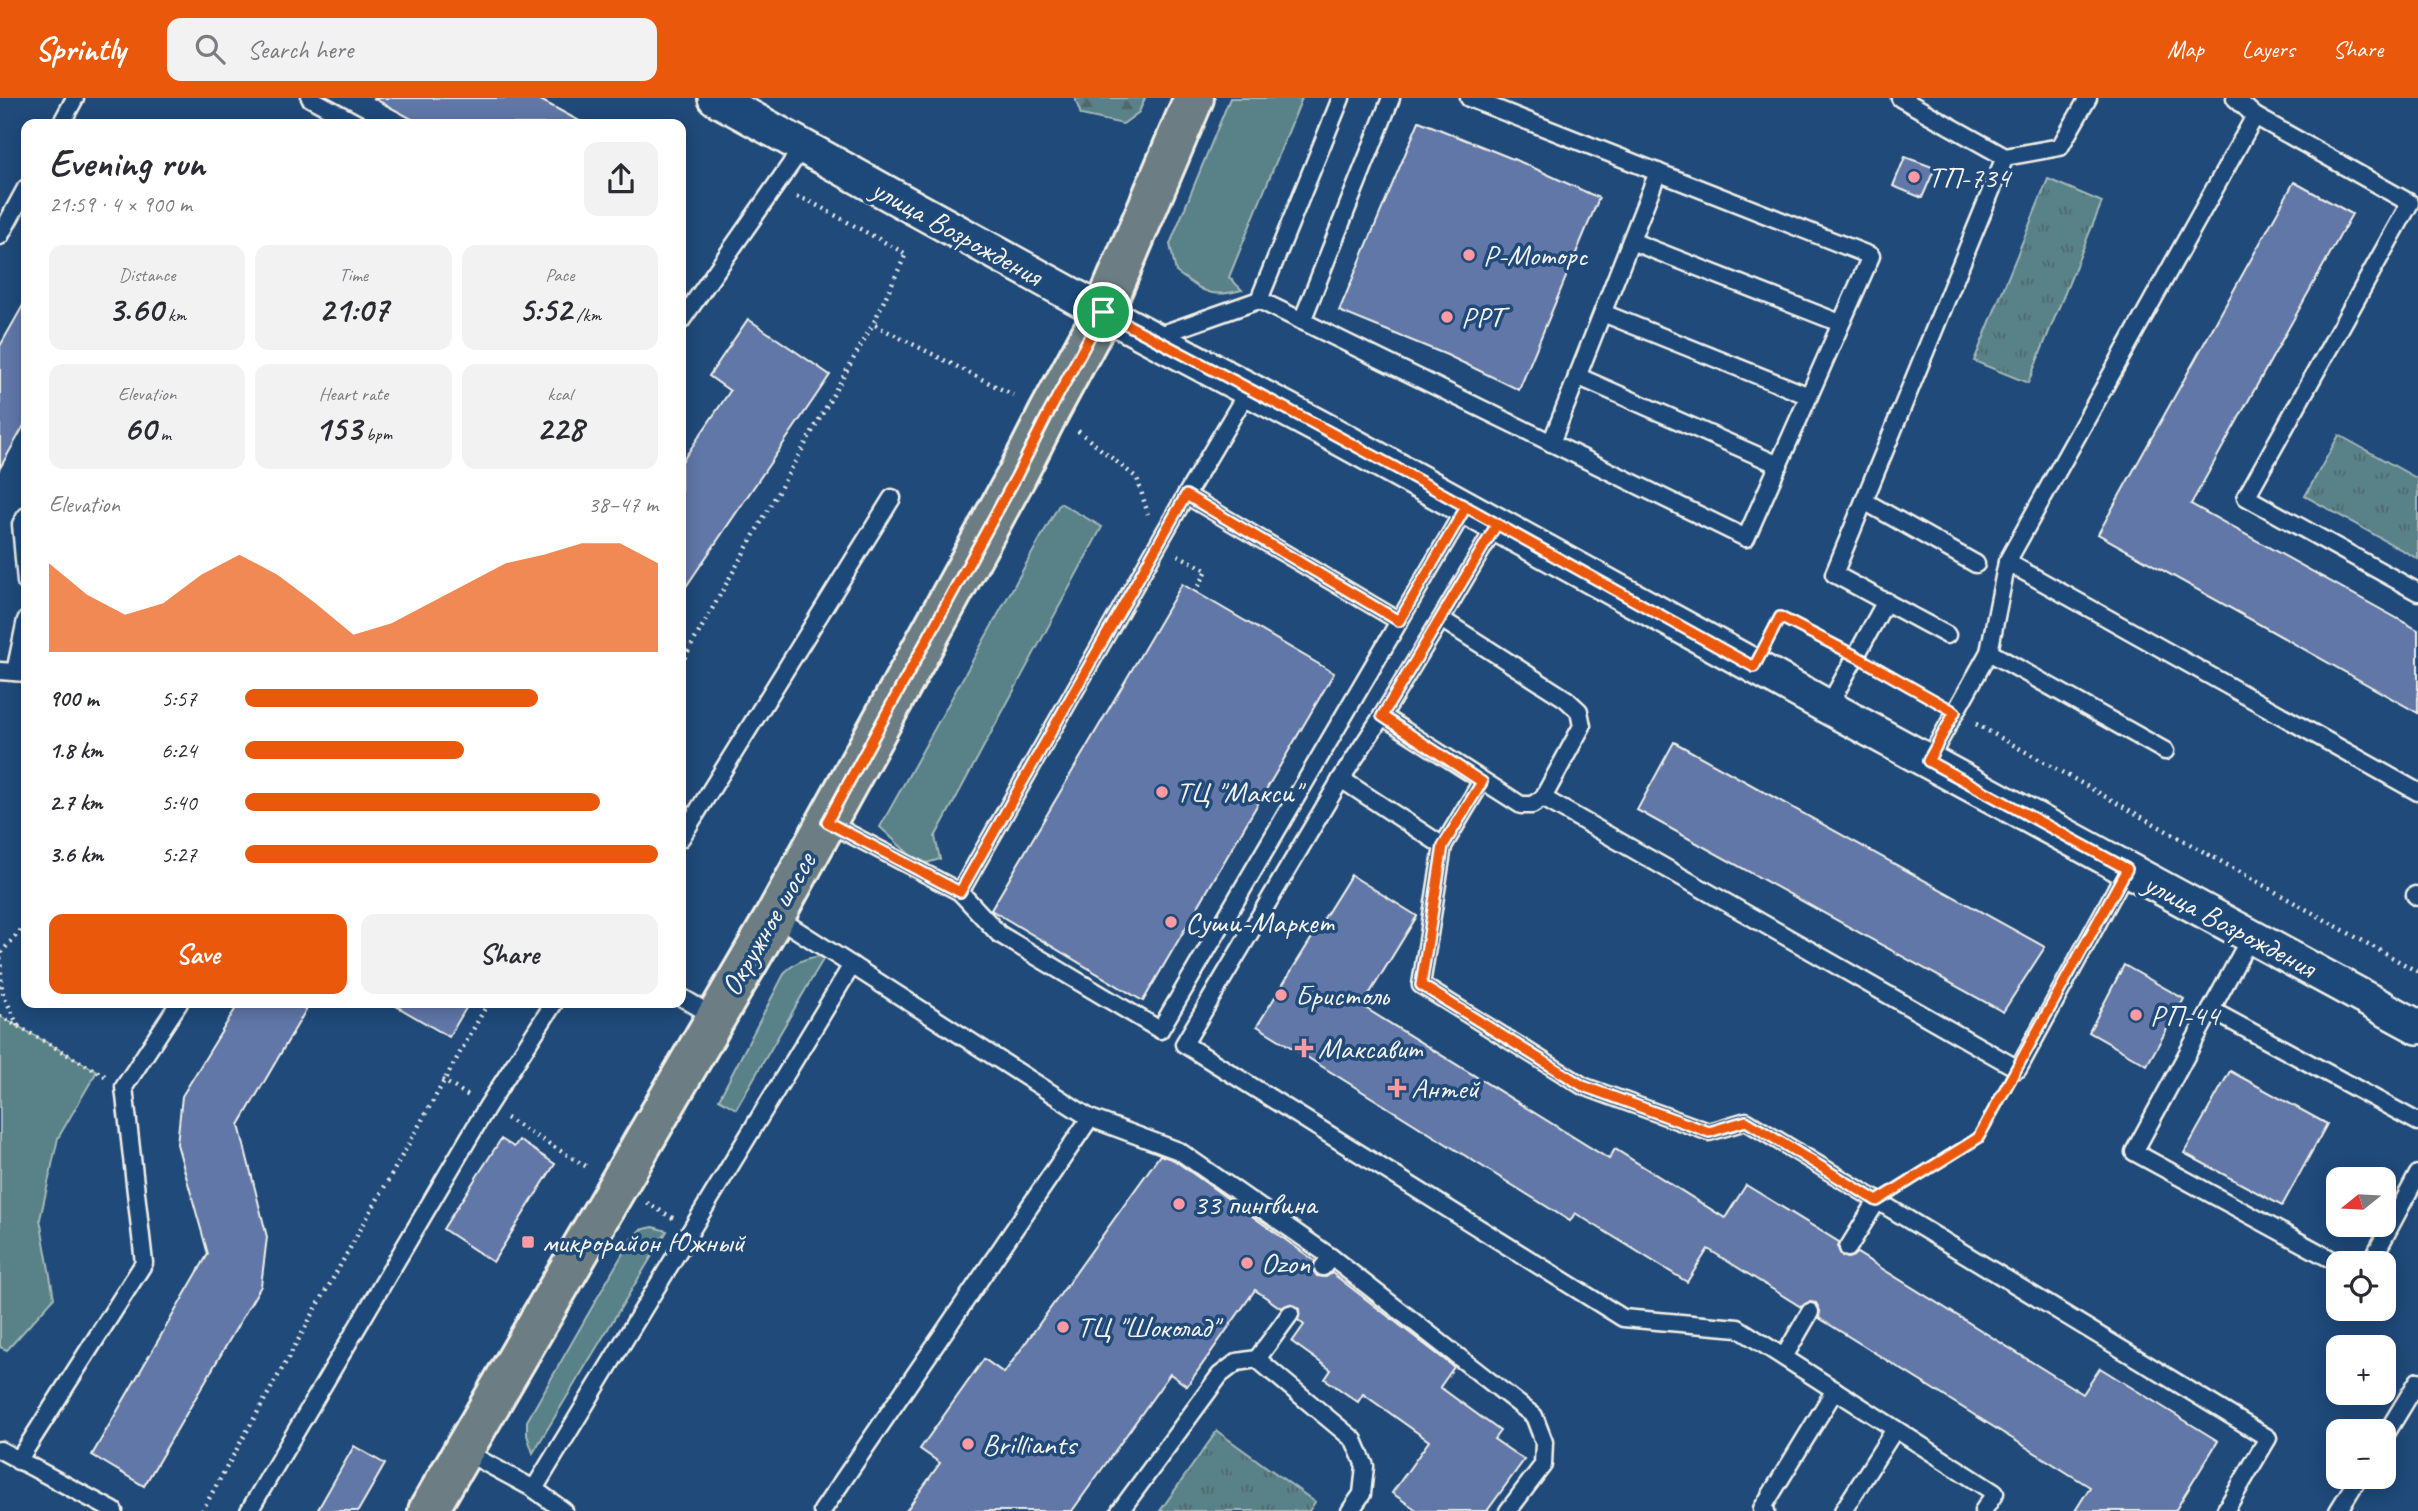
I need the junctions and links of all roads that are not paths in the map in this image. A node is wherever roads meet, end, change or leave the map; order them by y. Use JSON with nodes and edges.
{"nodes":[{"id":1,"x":75,"y":98,"type":"edge"},
{"id":2,"x":310,"y":98,"type":"edge"},
{"id":3,"x":715,"y":98,"type":"edge"},
{"id":4,"x":1194,"y":98,"type":"edge"},
{"id":5,"x":1341,"y":98,"type":"edge"},
{"id":6,"x":1391,"y":98,"type":"edge"},
{"id":7,"x":1469,"y":98,"type":"edge"},
{"id":8,"x":1900,"y":98,"type":"edge"},
{"id":9,"x":2088,"y":98,"type":"edge"},
{"id":10,"x":2235,"y":98,"type":"edge"},
{"id":11,"x":2255,"y":116,"type":"junction"},
{"id":12,"x":64,"y":119,"type":"edge"},
{"id":13,"x":349,"y":119,"type":"edge"},
{"id":14,"x":803,"y":148,"type":"junction"},
{"id":15,"x":2005,"y":157,"type":"junction"},
{"id":16,"x":1658,"y":173,"type":"junction"},
{"id":17,"x":2414,"y":195,"type":"edge"},
{"id":18,"x":21,"y":197,"type":"edge"},
{"id":19,"x":0,"y":236,"type":"edge"},
{"id":20,"x":1631,"y":241,"type":"junction"},
{"id":21,"x":1259,"y":300,"type":"junction"},
{"id":22,"x":686,"y":309,"type":"edge"},
{"id":23,"x":1103,"y":312,"type":"junction"},
{"id":24,"x":1603,"y":313,"type":"junction"},
{"id":25,"x":1302,"y":321,"type":"junction"},
{"id":26,"x":1840,"y":323,"type":"junction"},
{"id":27,"x":1152,"y":338,"type":"junction"},
{"id":28,"x":1577,"y":376,"type":"junction"},
{"id":29,"x":1249,"y":389,"type":"junction"},
{"id":30,"x":1809,"y":396,"type":"junction"},
{"id":31,"x":1551,"y":443,"type":"junction"},
{"id":32,"x":1779,"y":465,"type":"junction"},
{"id":33,"x":1186,"y":495,"type":"junction"},
{"id":34,"x":892,"y":498,"type":"dead end"},
{"id":35,"x":1864,"y":501,"type":"junction"},
{"id":36,"x":1466,"y":507,"type":"junction"},
{"id":37,"x":1497,"y":524,"type":"junction"},
{"id":38,"x":2007,"y":562,"type":"junction"},
{"id":39,"x":1976,"y":564,"type":"dead end"},
{"id":40,"x":2418,"y":592,"type":"edge"},
{"id":41,"x":1886,"y":601,"type":"junction"},
{"id":42,"x":1441,"y":619,"type":"junction"},
{"id":43,"x":1399,"y":621,"type":"junction"},
{"id":44,"x":1947,"y":635,"type":"dead end"},
{"id":45,"x":21,"y":642,"type":"edge"},
{"id":46,"x":1989,"y":652,"type":"junction"},
{"id":47,"x":14,"y":672,"type":"edge"},
{"id":48,"x":1828,"y":707,"type":"junction"},
{"id":49,"x":1382,"y":716,"type":"junction"},
{"id":50,"x":2165,"y":751,"type":"dead end"},
{"id":51,"x":1928,"y":761,"type":"junction"},
{"id":52,"x":1341,"y":779,"type":"junction"},
{"id":53,"x":1482,"y":782,"type":"junction"},
{"id":54,"x":2418,"y":792,"type":"edge"},
{"id":55,"x":1542,"y":798,"type":"junction"},
{"id":56,"x":827,"y":822,"type":"junction"},
{"id":57,"x":686,"y":830,"type":"edge"},
{"id":58,"x":1443,"y":846,"type":"junction"},
{"id":59,"x":2127,"y":869,"type":"junction"},
{"id":60,"x":960,"y":892,"type":"junction"},
{"id":61,"x":775,"y":916,"type":"junction"},
{"id":62,"x":2250,"y":936,"type":"junction"},
{"id":63,"x":852,"y":965,"type":"junction"},
{"id":64,"x":686,"y":1000,"type":"edge"},
{"id":65,"x":176,"y":1008,"type":"edge"},
{"id":66,"x":551,"y":1008,"type":"edge"},
{"id":67,"x":2211,"y":1010,"type":"junction"},
{"id":68,"x":715,"y":1017,"type":"junction"},
{"id":69,"x":2418,"y":1027,"type":"edge"},
{"id":70,"x":1090,"y":1118,"type":"junction"},
{"id":71,"x":2418,"y":1122,"type":"edge"},
{"id":72,"x":2418,"y":1174,"type":"edge"},
{"id":73,"x":1877,"y":1201,"type":"junction"},
{"id":74,"x":1848,"y":1248,"type":"dead end"},
{"id":75,"x":2377,"y":1251,"type":"edge"},
{"id":76,"x":2326,"y":1256,"type":"edge"},
{"id":77,"x":1810,"y":1312,"type":"dead end"},
{"id":78,"x":1290,"y":1314,"type":"dead end"},
{"id":79,"x":1784,"y":1357,"type":"junction"},
{"id":80,"x":1257,"y":1359,"type":"junction"},
{"id":81,"x":2418,"y":1381,"type":"edge"},
{"id":82,"x":1835,"y":1390,"type":"junction"},
{"id":83,"x":2395,"y":1419,"type":"edge"},
{"id":84,"x":1895,"y":1429,"type":"junction"},
{"id":85,"x":0,"y":1450,"type":"edge"},
{"id":86,"x":462,"y":1450,"type":"junction"},
{"id":87,"x":18,"y":1461,"type":"junction"},
{"id":88,"x":534,"y":1489,"type":"junction"},
{"id":89,"x":2352,"y":1489,"type":"edge"},
{"id":90,"x":114,"y":1511,"type":"edge"},
{"id":91,"x":249,"y":1511,"type":"edge"},
{"id":92,"x":428,"y":1511,"type":"edge"},
{"id":93,"x":564,"y":1511,"type":"edge"},
{"id":94,"x":822,"y":1511,"type":"edge"},
{"id":95,"x":1119,"y":1511,"type":"edge"},
{"id":96,"x":1350,"y":1511,"type":"edge"},
{"id":97,"x":1508,"y":1511,"type":"edge"},
{"id":98,"x":1766,"y":1511,"type":"edge"},
{"id":99,"x":1843,"y":1511,"type":"edge"},
{"id":100,"x":1983,"y":1511,"type":"edge"},
{"id":101,"x":2225,"y":1511,"type":"edge"},
{"id":102,"x":2338,"y":1511,"type":"edge"}],
"edges":[{"from":1,"to":12,"type":"lane"},
{"from":2,"to":13,"type":"lane"},
{"from":3,"to":14,"type":"street","name":"улица Возрождения"},
{"from":4,"to":23,"type":"main road","name":"Окружное шоссе"},
{"from":5,"to":21,"type":"lane"},
{"from":6,"to":25,"type":"lane"},
{"from":7,"to":16,"type":"lane"},
{"from":8,"to":15,"type":"lane"},
{"from":9,"to":15,"type":"lane"},
{"from":10,"to":11,"type":"lane"},
{"from":11,"to":17,"type":"lane"},
{"from":11,"to":38,"type":"lane"},
{"from":14,"to":22,"type":"lane"},
{"from":14,"to":23,"type":"street","name":"улица Возрождения"},
{"from":15,"to":35,"type":"lane"},
{"from":16,"to":20,"type":"lane"},
{"from":16,"to":26,"type":"lane"},
{"from":17,"to":40,"type":"lane"},
{"from":18,"to":19,"type":"lane"},
{"from":20,"to":24,"type":"lane"},
{"from":20,"to":26,"type":"lane"},
{"from":21,"to":25,"type":"lane"},
{"from":21,"to":27,"type":"lane"},
{"from":23,"to":27,"type":"street","name":"улица Возрождения"},
{"from":23,"to":56,"type":"main road","name":"Окружное шоссе"},
{"from":24,"to":28,"type":"lane"},
{"from":24,"to":30,"type":"lane"},
{"from":25,"to":31,"type":"lane"},
{"from":26,"to":30,"type":"lane"},
{"from":27,"to":29,"type":"street","name":"улица Возрождения"},
{"from":28,"to":31,"type":"lane"},
{"from":28,"to":32,"type":"lane"},
{"from":29,"to":33,"type":"lane"},
{"from":29,"to":36,"type":"street","name":"улица Возрождения"},
{"from":30,"to":32,"type":"lane"},
{"from":31,"to":32,"type":"lane"},
{"from":33,"to":43,"type":"lane"},
{"from":33,"to":60,"type":"lane"},
{"from":34,"to":57,"type":"lane"},
{"from":35,"to":39,"type":"lane"},
{"from":35,"to":41,"type":"lane"},
{"from":36,"to":37,"type":"street","name":"улица Возрождения"},
{"from":36,"to":43,"type":"lane"},
{"from":37,"to":42,"type":"lane"},
{"from":37,"to":48,"type":"street","name":"улица Возрождения"},
{"from":38,"to":46,"type":"lane"},
{"from":38,"to":54,"type":"lane"},
{"from":41,"to":44,"type":"lane"},
{"from":41,"to":48,"type":"lane"},
{"from":42,"to":49,"type":"lane"},
{"from":42,"to":55,"type":"lane"},
{"from":43,"to":60,"type":"lane"},
{"from":45,"to":47,"type":"lane"},
{"from":46,"to":50,"type":"lane"},
{"from":46,"to":51,"type":"lane"},
{"from":48,"to":51,"type":"street","name":"улица Возрождения"},
{"from":49,"to":52,"type":"lane"},
{"from":49,"to":53,"type":"lane"},
{"from":51,"to":59,"type":"street","name":"улица Возрождения"},
{"from":52,"to":58,"type":"lane"},
{"from":52,"to":79,"type":"lane"},
{"from":53,"to":55,"type":"lane"},
{"from":53,"to":58,"type":"lane"},
{"from":55,"to":59,"type":"lane"},
{"from":56,"to":60,"type":"lane"},
{"from":56,"to":61,"type":"main road","name":"Окружное шоссе"},
{"from":58,"to":73,"type":"lane"},
{"from":59,"to":62,"type":"street","name":"улица Возрождения"},
{"from":61,"to":63,"type":"lane"},
{"from":61,"to":68,"type":"main road","name":"Окружное шоссе"},
{"from":62,"to":67,"type":"lane"},
{"from":62,"to":69,"type":"street","name":"улица Возрождения"},
{"from":63,"to":70,"type":"lane"},
{"from":63,"to":88,"type":"lane"},
{"from":64,"to":68,"type":"lane"},
{"from":65,"to":87,"type":"lane"},
{"from":66,"to":91,"type":"lane"},
{"from":67,"to":71,"type":"lane"},
{"from":67,"to":76,"type":"lane"},
{"from":68,"to":86,"type":"main road","name":"Окружное шоссе"},
{"from":70,"to":94,"type":"lane"},
{"from":70,"to":97,"type":"lane"},
{"from":72,"to":75,"type":"lane"},
{"from":73,"to":74,"type":"lane"},
{"from":73,"to":101,"type":"lane"},
{"from":77,"to":79,"type":"lane"},
{"from":78,"to":80,"type":"lane"},
{"from":79,"to":82,"type":"lane"},
{"from":80,"to":95,"type":"lane"},
{"from":80,"to":96,"type":"lane"},
{"from":81,"to":83,"type":"lane"},
{"from":82,"to":84,"type":"lane"},
{"from":82,"to":98,"type":"lane"},
{"from":84,"to":99,"type":"lane"},
{"from":84,"to":100,"type":"lane"},
{"from":85,"to":87,"type":"lane"},
{"from":86,"to":88,"type":"lane"},
{"from":86,"to":92,"type":"main road","name":"Окружное шоссе"},
{"from":87,"to":90,"type":"lane"},
{"from":88,"to":93,"type":"lane"},
{"from":89,"to":102,"type":"lane"}]}
